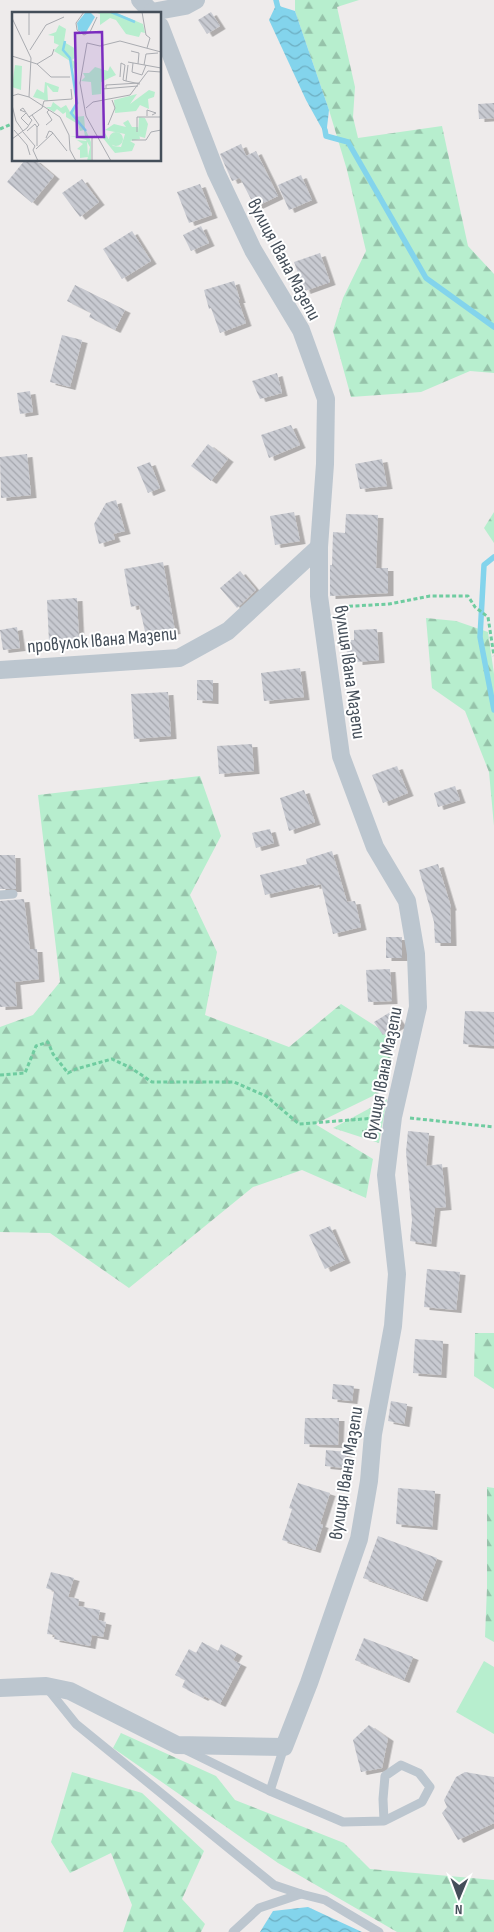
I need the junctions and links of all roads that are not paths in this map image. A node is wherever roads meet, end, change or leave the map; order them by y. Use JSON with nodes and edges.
{"nodes":[{"id":1,"x":196,"y":0,"type":"edge"},
{"id":2,"x":156,"y":12,"type":"edge"},
{"id":3,"x":161,"y":37,"type":"edge"},
{"id":4,"x":319,"y":547,"type":"junction"},
{"id":5,"x":0,"y":670,"type":"edge"},
{"id":6,"x":13,"y":894,"type":"dead end"},
{"id":7,"x":0,"y":895,"type":"edge"},
{"id":8,"x":46,"y":1686,"type":"junction"},
{"id":9,"x":0,"y":1688,"type":"edge"},
{"id":10,"x":177,"y":1745,"type":"junction"},
{"id":11,"x":284,"y":1747,"type":"junction"},
{"id":12,"x":270,"y":1791,"type":"junction"},
{"id":13,"x":384,"y":1822,"type":"junction"},
{"id":14,"x":301,"y":1894,"type":"junction"},
{"id":15,"x":233,"y":1932,"type":"edge"},
{"id":16,"x":379,"y":1932,"type":"edge"}],
"edges":[{"from":1,"to":2,"type":"street","name":"вулиця Івана Мазепи"},
{"from":3,"to":4,"type":"street","name":"вулиця Івана Мазепи"},
{"from":4,"to":5,"type":"street","name":"провулок Івана Мазепи"},
{"from":4,"to":11,"type":"street","name":"вулиця Івана Мазепи"},
{"from":6,"to":7,"type":"lane"},
{"from":8,"to":9,"type":"street"},
{"from":8,"to":10,"type":"street"},
{"from":8,"to":14,"type":"lane"},
{"from":10,"to":11,"type":"street"},
{"from":10,"to":12,"type":"lane"},
{"from":11,"to":12,"type":"lane"},
{"from":12,"to":13,"type":"lane"},
{"from":13,"to":13,"type":"lane"},
{"from":14,"to":15,"type":"lane"},
{"from":14,"to":16,"type":"lane"}]}
